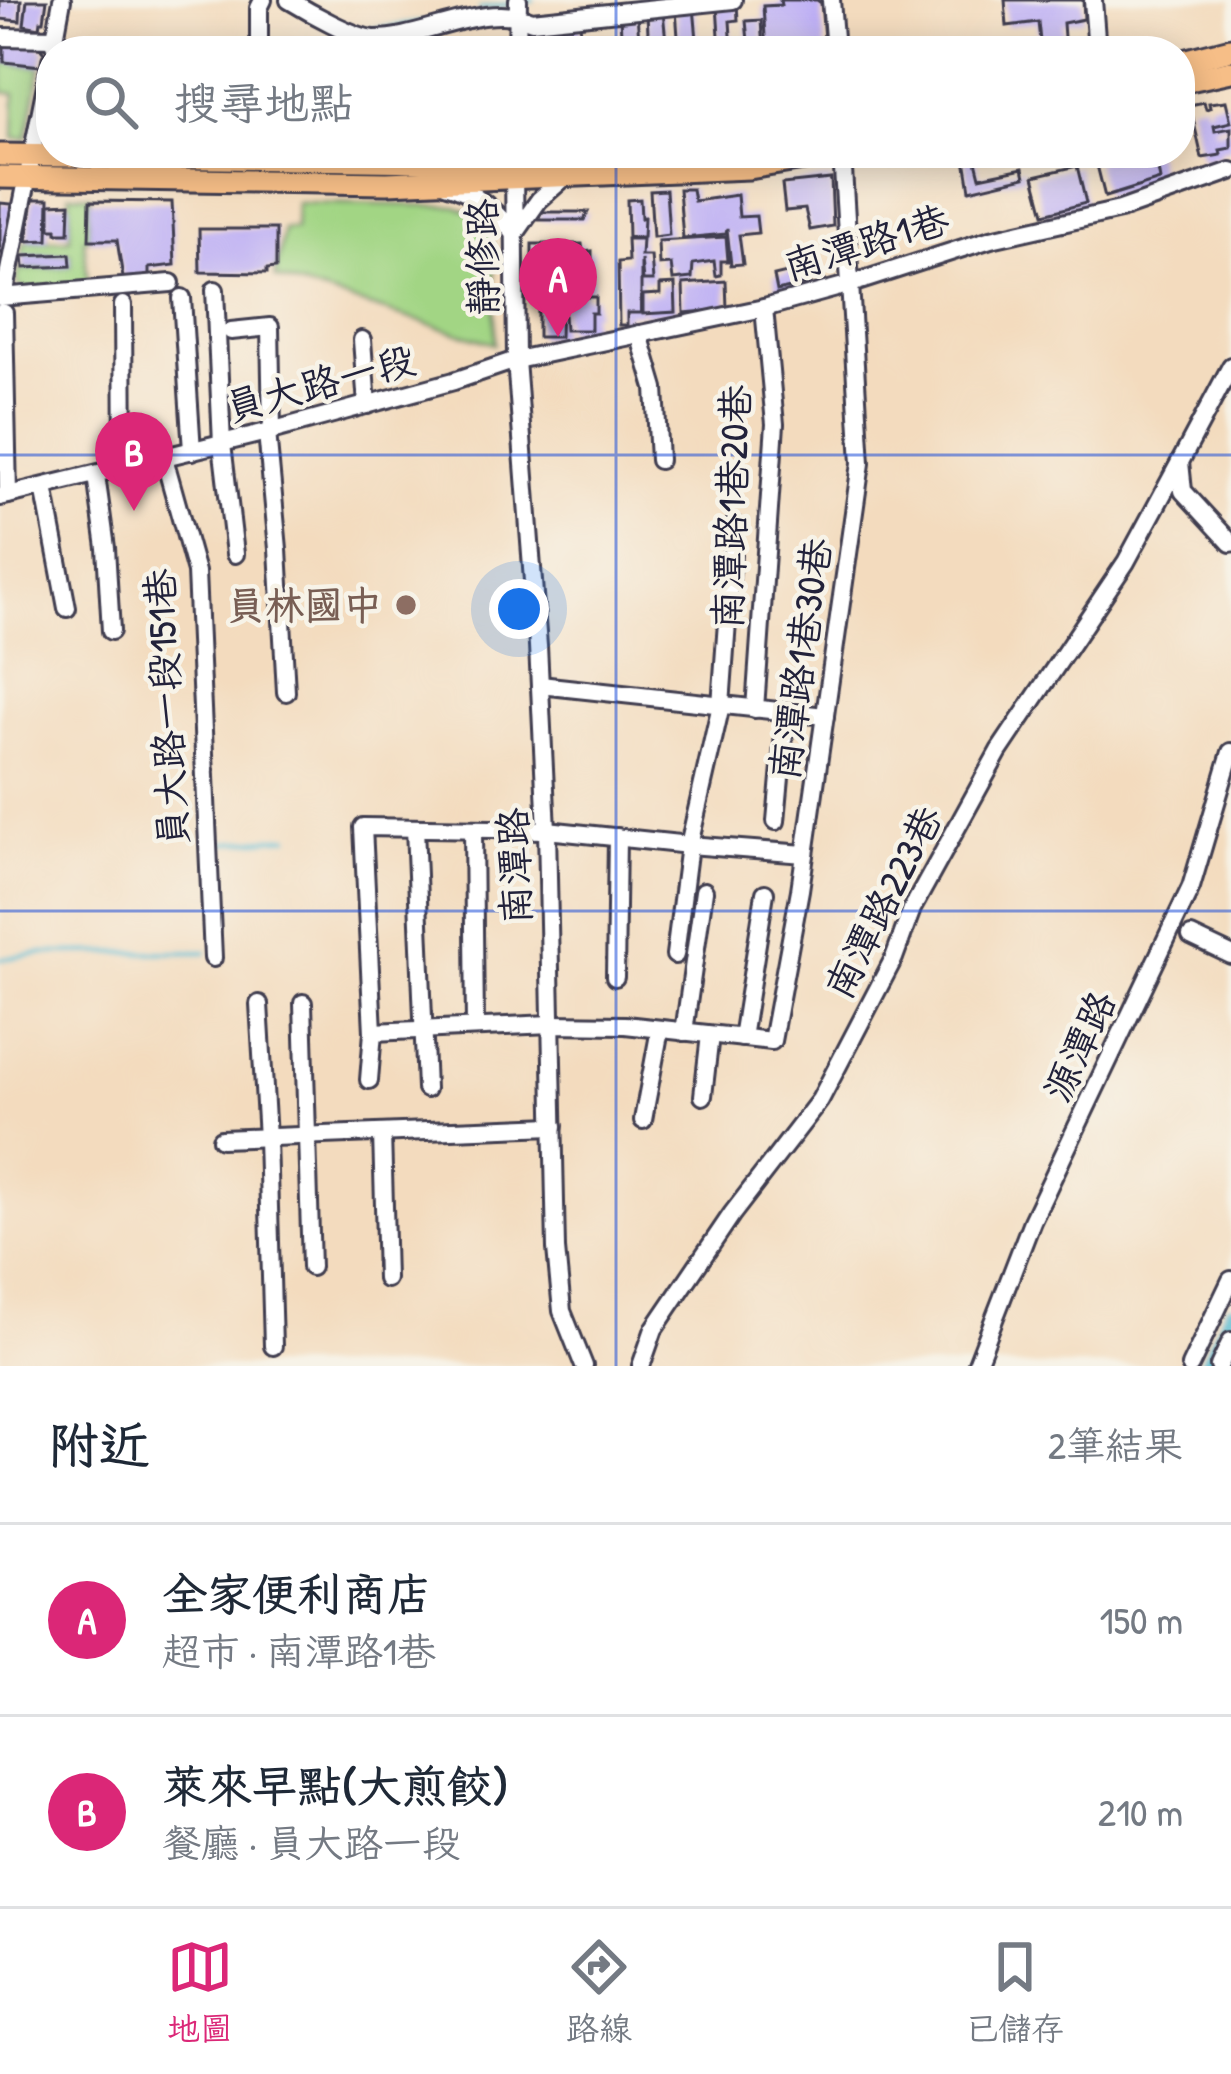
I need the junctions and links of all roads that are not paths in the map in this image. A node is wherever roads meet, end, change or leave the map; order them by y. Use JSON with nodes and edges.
{"nodes":[{"id":1,"x":62,"y":0,"type":"edge"},
{"id":2,"x":263,"y":0,"type":"edge"},
{"id":3,"x":289,"y":0,"type":"edge"},
{"id":4,"x":733,"y":0,"type":"edge"},
{"id":5,"x":831,"y":0,"type":"edge"},
{"id":6,"x":1093,"y":0,"type":"edge"},
{"id":7,"x":518,"y":7,"type":"edge"},
{"id":8,"x":56,"y":36,"type":"edge"},
{"id":9,"x":259,"y":36,"type":"edge"},
{"id":10,"x":361,"y":36,"type":"edge"},
{"id":11,"x":393,"y":36,"type":"edge"},
{"id":12,"x":834,"y":36,"type":"edge"},
{"id":13,"x":1096,"y":36,"type":"edge"},
{"id":14,"x":0,"y":37,"type":"edge"},
{"id":15,"x":36,"y":42,"type":"edge"},
{"id":16,"x":1231,"y":49,"type":"edge"},
{"id":17,"x":1195,"y":58,"type":"edge"},
{"id":18,"x":1231,"y":70,"type":"edge"},
{"id":19,"x":1195,"y":78,"type":"edge"},
{"id":20,"x":36,"y":140,"type":"edge"},
{"id":21,"x":0,"y":155,"type":"edge"},
{"id":22,"x":31,"y":166,"type":"junction"},
{"id":23,"x":36,"y":166,"type":"edge"},
{"id":24,"x":36,"y":166,"type":"edge"},
{"id":25,"x":67,"y":168,"type":"edge"},
{"id":26,"x":489,"y":168,"type":"edge"},
{"id":27,"x":514,"y":168,"type":"edge"},
{"id":28,"x":537,"y":168,"type":"edge"},
{"id":29,"x":749,"y":168,"type":"edge"},
{"id":30,"x":842,"y":168,"type":"edge"},
{"id":31,"x":1231,"y":171,"type":"edge"},
{"id":32,"x":567,"y":176,"type":"junction"},
{"id":33,"x":0,"y":177,"type":"edge"},
{"id":34,"x":434,"y":181,"type":"junction"},
{"id":35,"x":515,"y":234,"type":"junction"},
{"id":36,"x":851,"y":284,"type":"junction"},
{"id":37,"x":215,"y":290,"type":"dead end"},
{"id":38,"x":2,"y":305,"type":"edge"},
{"id":39,"x":124,"y":305,"type":"dead end"},
{"id":40,"x":764,"y":308,"type":"junction"},
{"id":41,"x":231,"y":331,"type":"dead end"},
{"id":42,"x":639,"y":334,"type":"junction"},
{"id":43,"x":362,"y":340,"type":"dead end"},
{"id":44,"x":516,"y":360,"type":"junction"},
{"id":45,"x":3,"y":364,"type":"edge"},
{"id":46,"x":1231,"y":366,"type":"edge"},
{"id":47,"x":367,"y":405,"type":"junction"},
{"id":48,"x":3,"y":423,"type":"edge"},
{"id":49,"x":270,"y":431,"type":"junction"},
{"id":50,"x":222,"y":444,"type":"junction"},
{"id":51,"x":192,"y":451,"type":"junction"},
{"id":52,"x":164,"y":458,"type":"junction"},
{"id":53,"x":659,"y":460,"type":"dead end"},
{"id":54,"x":1180,"y":462,"type":"junction"},
{"id":55,"x":124,"y":468,"type":"junction"},
{"id":56,"x":96,"y":475,"type":"junction"},
{"id":57,"x":44,"y":488,"type":"junction"},
{"id":58,"x":4,"y":496,"type":"edge"},
{"id":59,"x":734,"y":525,"type":"dead end"},
{"id":60,"x":1231,"y":543,"type":"edge"},
{"id":61,"x":235,"y":554,"type":"dead end"},
{"id":62,"x":67,"y":608,"type":"dead end"},
{"id":63,"x":111,"y":631,"type":"dead end"},
{"id":64,"x":540,"y":685,"type":"junction"},
{"id":65,"x":286,"y":692,"type":"dead end"},
{"id":66,"x":721,"y":705,"type":"junction"},
{"id":67,"x":754,"y":709,"type":"junction"},
{"id":68,"x":786,"y":712,"type":"junction"},
{"id":69,"x":825,"y":716,"type":"junction"},
{"id":70,"x":1231,"y":752,"type":"edge"},
{"id":71,"x":776,"y":821,"type":"dead end"},
{"id":72,"x":415,"y":828,"type":"junction"},
{"id":73,"x":473,"y":829,"type":"junction"},
{"id":74,"x":547,"y":830,"type":"junction"},
{"id":75,"x":617,"y":838,"type":"junction"},
{"id":76,"x":689,"y":845,"type":"junction"},
{"id":77,"x":805,"y":854,"type":"junction"},
{"id":78,"x":704,"y":891,"type":"dead end"},
{"id":79,"x":765,"y":893,"type":"dead end"},
{"id":80,"x":1191,"y":936,"type":"dead end"},
{"id":81,"x":675,"y":955,"type":"dead end"},
{"id":82,"x":1231,"y":955,"type":"edge"},
{"id":83,"x":213,"y":958,"type":"dead end"},
{"id":84,"x":615,"y":977,"type":"dead end"},
{"id":85,"x":260,"y":1004,"type":"dead end"},
{"id":86,"x":304,"y":1004,"type":"dead end"},
{"id":87,"x":551,"y":1024,"type":"junction"},
{"id":88,"x":475,"y":1028,"type":"junction"},
{"id":89,"x":660,"y":1029,"type":"junction"},
{"id":90,"x":424,"y":1030,"type":"junction"},
{"id":91,"x":373,"y":1032,"type":"junction"},
{"id":92,"x":684,"y":1032,"type":"junction"},
{"id":93,"x":710,"y":1035,"type":"junction"},
{"id":94,"x":742,"y":1038,"type":"junction"},
{"id":95,"x":369,"y":1080,"type":"dead end"},
{"id":96,"x":426,"y":1089,"type":"dead end"},
{"id":97,"x":703,"y":1096,"type":"dead end"},
{"id":98,"x":643,"y":1120,"type":"dead end"},
{"id":99,"x":554,"y":1126,"type":"junction"},
{"id":100,"x":382,"y":1133,"type":"junction"},
{"id":101,"x":309,"y":1136,"type":"junction"},
{"id":102,"x":267,"y":1138,"type":"junction"},
{"id":103,"x":221,"y":1139,"type":"dead end"},
{"id":104,"x":311,"y":1267,"type":"dead end"},
{"id":105,"x":386,"y":1279,"type":"dead end"},
{"id":106,"x":1231,"y":1280,"type":"edge"},
{"id":107,"x":1231,"y":1341,"type":"edge"},
{"id":108,"x":273,"y":1346,"type":"dead end"},
{"id":109,"x":584,"y":1366,"type":"edge"},
{"id":110,"x":640,"y":1366,"type":"edge"},
{"id":111,"x":976,"y":1366,"type":"edge"},
{"id":112,"x":1190,"y":1366,"type":"edge"},
{"id":113,"x":1219,"y":1366,"type":"edge"}],
"edges":[{"from":1,"to":8,"type":"street"},
{"from":2,"to":9,"type":"street"},
{"from":3,"to":10,"type":"street"},
{"from":4,"to":7,"type":"street"},
{"from":5,"to":12,"type":"street"},
{"from":6,"to":13,"type":"street"},
{"from":7,"to":11,"type":"street"},
{"from":14,"to":15,"type":"street"},
{"from":16,"to":17,"type":"main road"},
{"from":18,"to":19,"type":"main road"},
{"from":20,"to":22,"type":"street"},
{"from":21,"to":22,"type":"main road"},
{"from":22,"to":23,"type":"main road"},
{"from":22,"to":24,"type":"main road"},
{"from":22,"to":33,"type":"main road"},
{"from":22,"to":38,"type":"street"},
{"from":25,"to":34,"type":"main road"},
{"from":26,"to":34,"type":"main road"},
{"from":27,"to":35,"type":"street","name":"靜修路"},
{"from":28,"to":32,"type":"main road"},
{"from":29,"to":32,"type":"main road"},
{"from":30,"to":36,"type":"street","name":"南潭路1巷30巷"},
{"from":31,"to":36,"type":"street","name":"南潭路1巷"},
{"from":32,"to":35,"type":"street"},
{"from":34,"to":35,"type":"street"},
{"from":35,"to":44,"type":"street","name":"靜修路"},
{"from":36,"to":40,"type":"street","name":"南潭路1巷"},
{"from":36,"to":69,"type":"street","name":"南潭路1巷30巷"},
{"from":37,"to":50,"type":"street"},
{"from":38,"to":45,"type":"street"},
{"from":38,"to":51,"type":"street"},
{"from":39,"to":55,"type":"street"},
{"from":40,"to":42,"type":"street","name":"南潭路1巷"},
{"from":40,"to":67,"type":"street","name":"南潭路1巷20巷"},
{"from":41,"to":49,"type":"street"},
{"from":42,"to":44,"type":"street","name":"南潭路1巷"},
{"from":42,"to":53,"type":"street"},
{"from":43,"to":47,"type":"street"},
{"from":44,"to":47,"type":"street","name":"員大路一段"},
{"from":44,"to":64,"type":"street","name":"南潭路"},
{"from":45,"to":48,"type":"street"},
{"from":46,"to":54,"type":"street","name":"南潭路223巷"},
{"from":47,"to":49,"type":"street","name":"員大路一段"},
{"from":48,"to":58,"type":"street"},
{"from":49,"to":50,"type":"street","name":"員大路一段"},
{"from":49,"to":65,"type":"street"},
{"from":50,"to":51,"type":"street","name":"員大路一段"},
{"from":50,"to":61,"type":"street"},
{"from":51,"to":52,"type":"street","name":"員大路一段"},
{"from":52,"to":55,"type":"street","name":"員大路一段"},
{"from":52,"to":83,"type":"street","name":"員大路一段151巷"},
{"from":54,"to":60,"type":"street"},
{"from":54,"to":110,"type":"street","name":"南潭路223巷"},
{"from":55,"to":56,"type":"street","name":"員大路一段"},
{"from":56,"to":57,"type":"street","name":"員大路一段"},
{"from":56,"to":63,"type":"street"},
{"from":57,"to":58,"type":"street","name":"員大路一段"},
{"from":57,"to":62,"type":"street"},
{"from":59,"to":66,"type":"street"},
{"from":64,"to":66,"type":"street"},
{"from":64,"to":74,"type":"street","name":"南潭路"},
{"from":66,"to":67,"type":"street"},
{"from":66,"to":76,"type":"street"},
{"from":67,"to":68,"type":"street"},
{"from":68,"to":69,"type":"street"},
{"from":68,"to":71,"type":"street"},
{"from":69,"to":77,"type":"street","name":"南潭路1巷30巷"},
{"from":70,"to":111,"type":"street","name":"源潭路"},
{"from":72,"to":73,"type":"street"},
{"from":72,"to":90,"type":"street"},
{"from":72,"to":91,"type":"street"},
{"from":73,"to":74,"type":"street"},
{"from":73,"to":88,"type":"street"},
{"from":74,"to":75,"type":"street"},
{"from":74,"to":87,"type":"street","name":"南潭路"},
{"from":75,"to":76,"type":"street"},
{"from":75,"to":84,"type":"street"},
{"from":76,"to":77,"type":"street"},
{"from":76,"to":81,"type":"street"},
{"from":77,"to":94,"type":"street","name":"南潭路1巷30巷"},
{"from":78,"to":92,"type":"street"},
{"from":79,"to":94,"type":"street"},
{"from":80,"to":82,"type":"street"},
{"from":85,"to":102,"type":"street"},
{"from":86,"to":101,"type":"street"},
{"from":87,"to":88,"type":"street"},
{"from":87,"to":89,"type":"street"},
{"from":87,"to":99,"type":"street","name":"南潭路"},
{"from":88,"to":90,"type":"street"},
{"from":89,"to":92,"type":"street"},
{"from":89,"to":98,"type":"street"},
{"from":90,"to":91,"type":"street"},
{"from":90,"to":96,"type":"street"},
{"from":91,"to":95,"type":"street"},
{"from":92,"to":93,"type":"street"},
{"from":93,"to":94,"type":"street"},
{"from":93,"to":97,"type":"street"},
{"from":99,"to":100,"type":"street"},
{"from":99,"to":109,"type":"street","name":"南潭路"},
{"from":100,"to":101,"type":"street"},
{"from":100,"to":105,"type":"street"},
{"from":101,"to":102,"type":"street"},
{"from":101,"to":104,"type":"street"},
{"from":102,"to":103,"type":"street"},
{"from":102,"to":108,"type":"street"},
{"from":106,"to":112,"type":"street"},
{"from":107,"to":113,"type":"street"}]}
